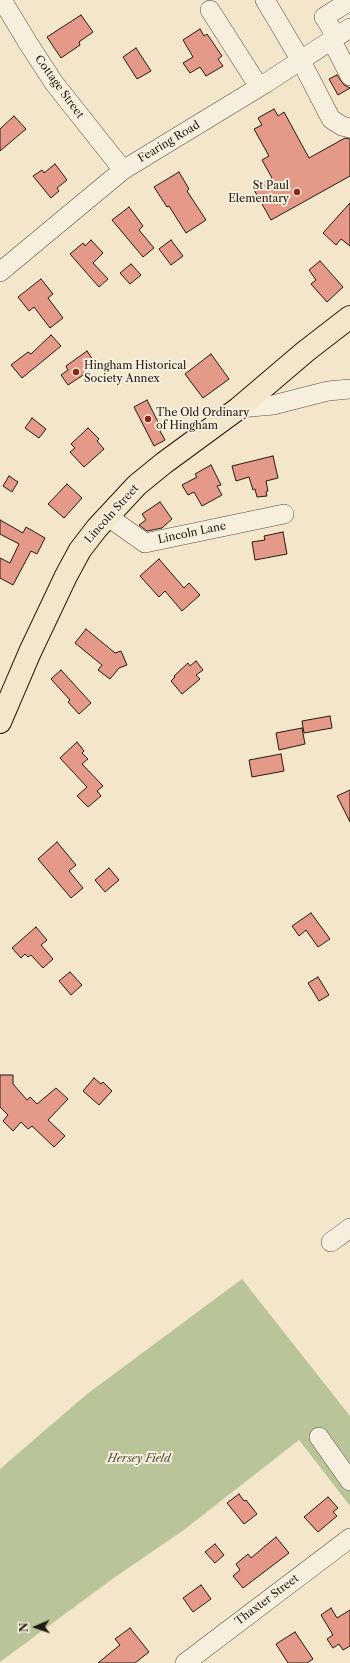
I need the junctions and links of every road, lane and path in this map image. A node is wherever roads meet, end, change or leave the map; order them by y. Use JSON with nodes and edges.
{"nodes":[{"id":1,"x":2,"y":0,"type":"edge"},
{"id":2,"x":265,"y":0,"type":"edge"},
{"id":3,"x":350,"y":1,"type":"edge"},
{"id":4,"x":210,"y":10,"type":"dead end"},
{"id":5,"x":339,"y":34,"type":"edge"},
{"id":6,"x":300,"y":59,"type":"junction"},
{"id":7,"x":350,"y":76,"type":"edge"},
{"id":8,"x":259,"y":87,"type":"junction"},
{"id":9,"x":350,"y":128,"type":"edge"},
{"id":10,"x":123,"y":170,"type":"junction"},
{"id":11,"x":0,"y":272,"type":"edge"},
{"id":12,"x":350,"y":317,"type":"edge"},
{"id":13,"x":350,"y":389,"type":"edge"},
{"id":14,"x":239,"y":408,"type":"junction"},
{"id":15,"x":284,"y":514,"type":"dead end"},
{"id":16,"x":107,"y":516,"type":"junction"},
{"id":17,"x":0,"y":722,"type":"edge"},
{"id":18,"x":350,"y":1228,"type":"edge"},
{"id":19,"x":331,"y":1242,"type":"dead end"},
{"id":20,"x":319,"y":1437,"type":"dead end"},
{"id":21,"x":350,"y":1481,"type":"edge"},
{"id":22,"x":348,"y":1546,"type":"edge"},
{"id":23,"x":185,"y":1663,"type":"edge"}],
"edges":[{"from":1,"to":10,"type":"street","name":"Cottage Street"},
{"from":2,"to":6,"type":"street"},
{"from":3,"to":5,"type":"street"},
{"from":4,"to":8,"type":"street"},
{"from":5,"to":6,"type":"street","name":"Fearing Road"},
{"from":5,"to":7,"type":"street"},
{"from":6,"to":8,"type":"street","name":"Fearing Road"},
{"from":6,"to":9,"type":"street"},
{"from":8,"to":10,"type":"street","name":"Fearing Road"},
{"from":10,"to":11,"type":"street","name":"Fearing Road"},
{"from":12,"to":14,"type":"main road","name":"Lincoln Street"},
{"from":13,"to":14,"type":"street"},
{"from":14,"to":16,"type":"main road","name":"Lincoln Street"},
{"from":15,"to":16,"type":"street","name":"Lincoln Lane"},
{"from":16,"to":17,"type":"main road","name":"Lincoln Street"},
{"from":18,"to":19,"type":"street"},
{"from":20,"to":21,"type":"street"},
{"from":22,"to":23,"type":"street","name":"Thaxter Street"}]}
